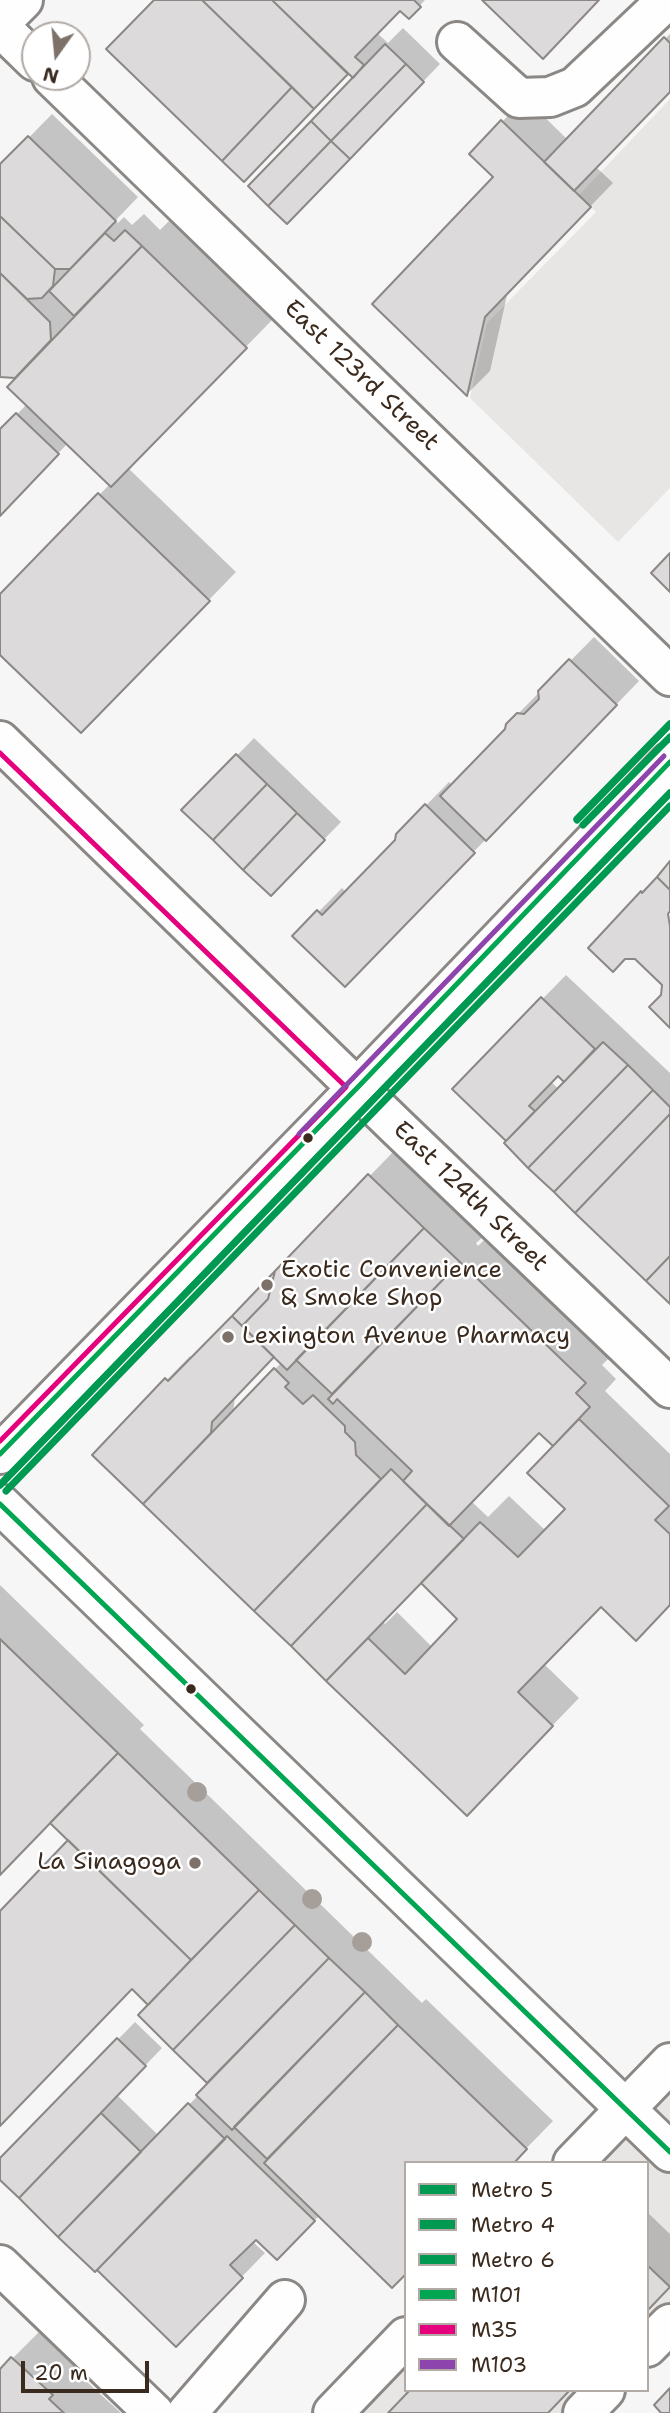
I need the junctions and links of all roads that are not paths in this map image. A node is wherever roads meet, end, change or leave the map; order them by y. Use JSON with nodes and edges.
{"nodes":[{"id":1,"x":23,"y":0,"type":"edge"},
{"id":2,"x":667,"y":0,"type":"edge"},
{"id":3,"x":0,"y":25,"type":"edge"},
{"id":4,"x":457,"y":43,"type":"dead end"},
{"id":5,"x":21,"y":47,"type":"edge"},
{"id":6,"x":66,"y":91,"type":"edge"},
{"id":7,"x":670,"y":676,"type":"edge"},
{"id":8,"x":0,"y":741,"type":"edge"},
{"id":9,"x":670,"y":762,"type":"edge"},
{"id":10,"x":358,"y":1087,"type":"junction"},
{"id":11,"x":670,"y":1388,"type":"edge"},
{"id":12,"x":0,"y":1454,"type":"edge"},
{"id":13,"x":0,"y":1504,"type":"edge"},
{"id":14,"x":670,"y":2063,"type":"edge"},
{"id":15,"x":625,"y":2109,"type":"junction"},
{"id":16,"x":670,"y":2152,"type":"edge"},
{"id":17,"x":575,"y":2161,"type":"edge"},
{"id":18,"x":0,"y":2265,"type":"edge"},
{"id":19,"x":285,"y":2300,"type":"dead end"},
{"id":20,"x":670,"y":2324,"type":"edge"},
{"id":21,"x":404,"y":2339,"type":"edge"},
{"id":22,"x":649,"y":2345,"type":"edge"},
{"id":23,"x":603,"y":2392,"type":"edge"},
{"id":24,"x":154,"y":2413,"type":"edge"},
{"id":25,"x":187,"y":2413,"type":"edge"},
{"id":26,"x":332,"y":2413,"type":"edge"},
{"id":27,"x":583,"y":2413,"type":"edge"}],
"edges":[{"from":1,"to":3,"type":"main road"},
{"from":2,"to":4,"type":"main road"},
{"from":3,"to":5,"type":"main road"},
{"from":6,"to":7,"type":"main road","name":"East 123rd Street"},
{"from":8,"to":10,"type":"main road","name":"East 124th Street"},
{"from":9,"to":10,"type":"main road"},
{"from":10,"to":11,"type":"main road","name":"East 124th Street"},
{"from":10,"to":12,"type":"main road"},
{"from":13,"to":15,"type":"main road"},
{"from":14,"to":15,"type":"main road"},
{"from":15,"to":16,"type":"main road"},
{"from":15,"to":17,"type":"main road"},
{"from":18,"to":24,"type":"main road"},
{"from":19,"to":25,"type":"main road"},
{"from":20,"to":22,"type":"main road"},
{"from":21,"to":26,"type":"main road"},
{"from":23,"to":27,"type":"main road"}]}
